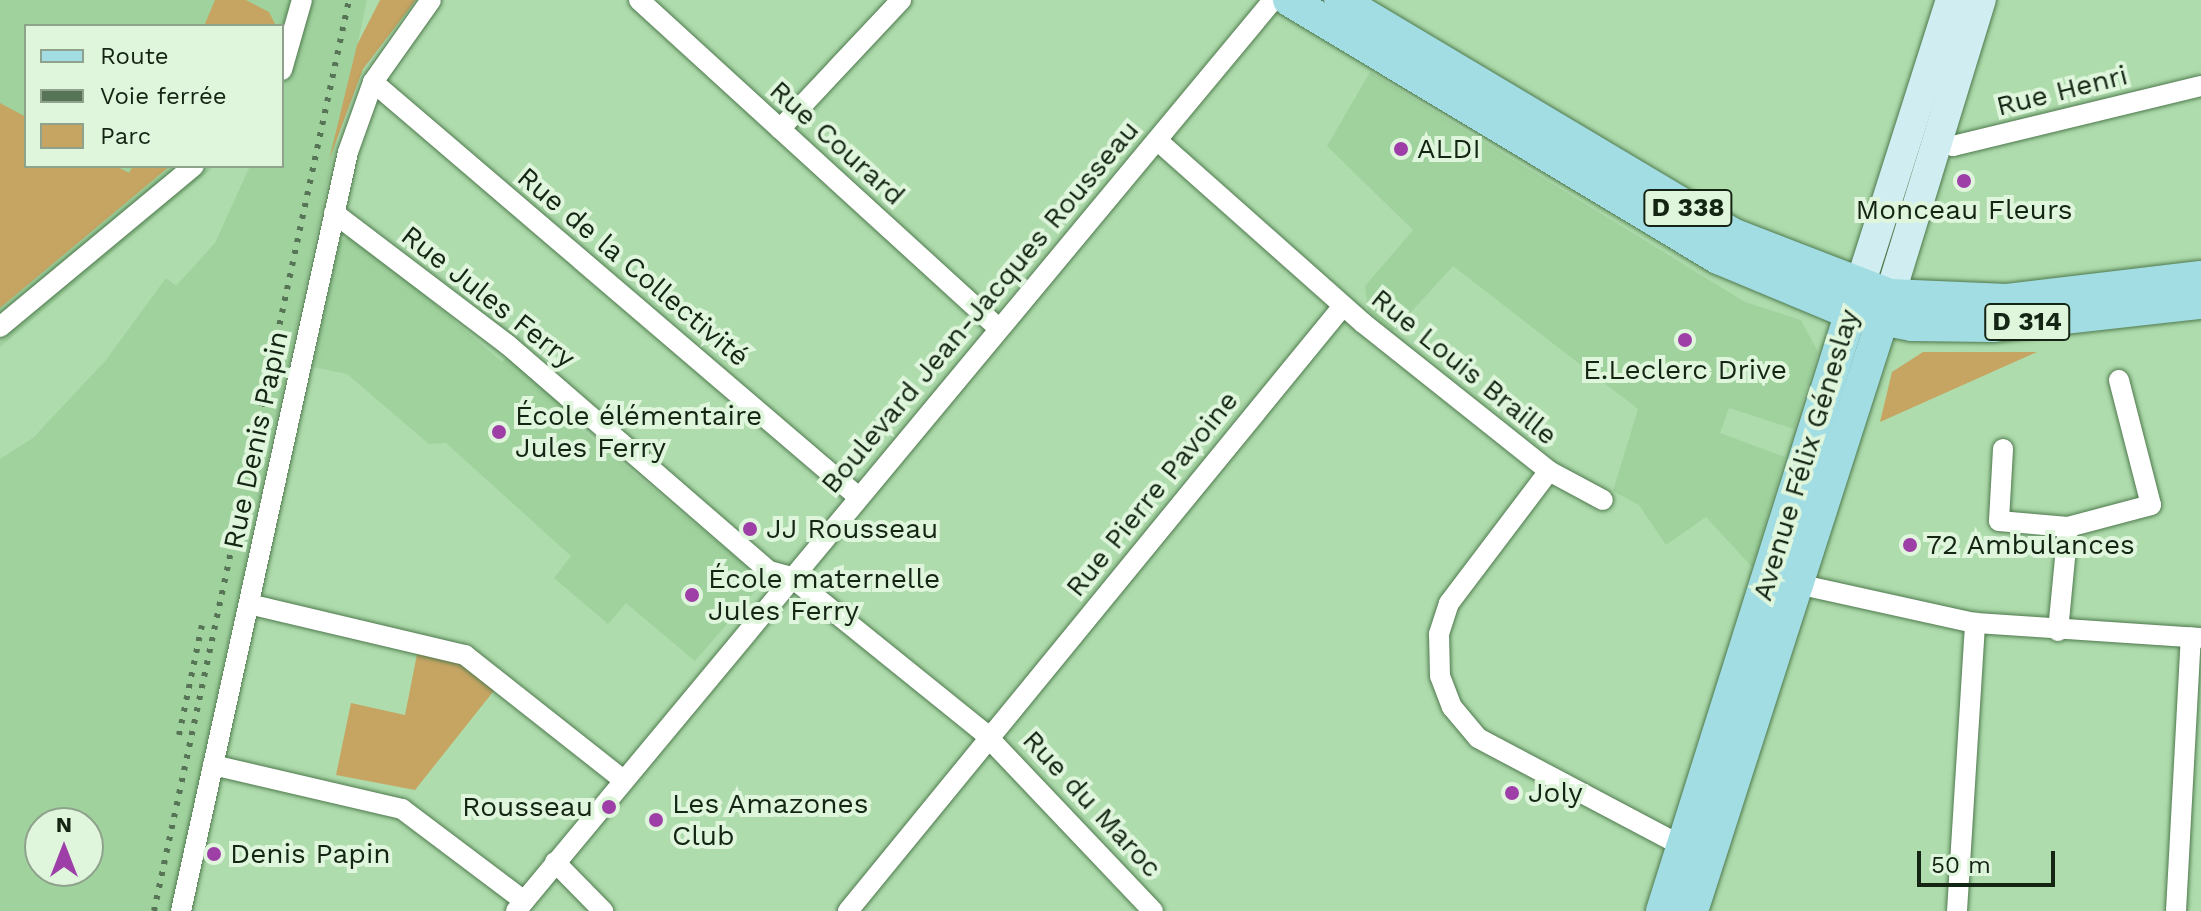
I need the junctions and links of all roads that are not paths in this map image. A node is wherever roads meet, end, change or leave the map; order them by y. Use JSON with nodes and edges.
{"nodes":[{"id":1,"x":302,"y":0,"type":"edge"},
{"id":2,"x":431,"y":0,"type":"edge"},
{"id":3,"x":639,"y":0,"type":"edge"},
{"id":4,"x":901,"y":0,"type":"edge"},
{"id":5,"x":1273,"y":0,"type":"edge"},
{"id":6,"x":1289,"y":0,"type":"edge"},
{"id":7,"x":1340,"y":0,"type":"edge"},
{"id":8,"x":1951,"y":0,"type":"edge"},
{"id":9,"x":1981,"y":0,"type":"edge"},
{"id":10,"x":284,"y":63,"type":"edge"},
{"id":11,"x":373,"y":82,"type":"junction"},
{"id":12,"x":2201,"y":86,"type":"edge"},
{"id":13,"x":780,"y":129,"type":"junction"},
{"id":14,"x":1158,"y":141,"type":"junction"},
{"id":15,"x":1938,"y":141,"type":"junction"},
{"id":16,"x":192,"y":168,"type":"edge"},
{"id":17,"x":334,"y":213,"type":"junction"},
{"id":18,"x":2201,"y":277,"type":"edge"},
{"id":19,"x":2201,"y":303,"type":"edge"},
{"id":20,"x":1870,"y":304,"type":"junction"},
{"id":21,"x":1343,"y":306,"type":"junction"},
{"id":22,"x":0,"y":327,"type":"edge"},
{"id":23,"x":998,"y":328,"type":"junction"},
{"id":24,"x":2119,"y":380,"type":"dead end"},
{"id":25,"x":2003,"y":449,"type":"dead end"},
{"id":26,"x":1549,"y":471,"type":"junction"},
{"id":27,"x":856,"y":495,"type":"junction"},
{"id":28,"x":1603,"y":500,"type":"dead end"},
{"id":29,"x":2068,"y":527,"type":"junction"},
{"id":30,"x":791,"y":577,"type":"junction"},
{"id":31,"x":1797,"y":584,"type":"junction"},
{"id":32,"x":249,"y":604,"type":"junction"},
{"id":33,"x":1975,"y":623,"type":"junction"},
{"id":34,"x":2058,"y":631,"type":"junction"},
{"id":35,"x":2196,"y":638,"type":"edge"},
{"id":36,"x":988,"y":737,"type":"junction"},
{"id":37,"x":213,"y":765,"type":"junction"},
{"id":38,"x":623,"y":780,"type":"junction"},
{"id":39,"x":1682,"y":846,"type":"junction"},
{"id":40,"x":555,"y":862,"type":"junction"},
{"id":41,"x":520,"y":906,"type":"edge"},
{"id":42,"x":181,"y":911,"type":"edge"},
{"id":43,"x":603,"y":911,"type":"edge"},
{"id":44,"x":848,"y":911,"type":"edge"},
{"id":45,"x":1153,"y":911,"type":"edge"},
{"id":46,"x":1662,"y":911,"type":"edge"},
{"id":47,"x":1692,"y":911,"type":"edge"},
{"id":48,"x":1957,"y":911,"type":"edge"},
{"id":49,"x":2176,"y":911,"type":"edge"}],
"edges":[{"from":1,"to":10,"type":"street"},
{"from":2,"to":11,"type":"street","name":"Rue Denis Papin"},
{"from":3,"to":13,"type":"street","name":"Rue Courard"},
{"from":4,"to":13,"type":"street"},
{"from":5,"to":14,"type":"street","name":"Boulevard Jean-Jacques Rousseau"},
{"from":6,"to":20,"type":"main road","number":"D 338"},
{"from":7,"to":20,"type":"main road","number":"D 338"},
{"from":8,"to":20,"type":"main road","name":"Avenue Félix Géneslay"},
{"from":9,"to":15,"type":"main road","name":"Avenue Félix Géneslay"},
{"from":11,"to":17,"type":"street","name":"Rue Denis Papin"},
{"from":11,"to":27,"type":"street","name":"Rue de la Collectivité"},
{"from":12,"to":15,"type":"street","name":"Rue Henri"},
{"from":13,"to":23,"type":"street","name":"Rue Courard"},
{"from":14,"to":21,"type":"street"},
{"from":14,"to":23,"type":"street","name":"Boulevard Jean-Jacques Rousseau"},
{"from":15,"to":20,"type":"main road","name":"Avenue Félix Géneslay"},
{"from":16,"to":22,"type":"street"},
{"from":17,"to":30,"type":"street","name":"Rue Jules Ferry"},
{"from":17,"to":32,"type":"street","name":"Rue Denis Papin"},
{"from":18,"to":20,"type":"main road","number":"D 314"},
{"from":19,"to":20,"type":"main road","number":"D 314"},
{"from":20,"to":31,"type":"main road","name":"Avenue Félix Géneslay"},
{"from":20,"to":39,"type":"main road","name":"Avenue Félix Géneslay"},
{"from":21,"to":26,"type":"street","name":"Rue Louis Braille"},
{"from":21,"to":36,"type":"street","name":"Rue Pierre Pavoine"},
{"from":23,"to":27,"type":"street","name":"Boulevard Jean-Jacques Rousseau"},
{"from":24,"to":29,"type":"street"},
{"from":25,"to":29,"type":"street"},
{"from":26,"to":28,"type":"street","name":"Rue Louis Braille"},
{"from":26,"to":39,"type":"street","name":"Rue Louis Braille"},
{"from":27,"to":30,"type":"street","name":"Boulevard Jean-Jacques Rousseau"},
{"from":29,"to":34,"type":"street"},
{"from":30,"to":36,"type":"street","name":"Rue Jules Ferry"},
{"from":30,"to":38,"type":"street","name":"Boulevard Jean-Jacques Rousseau"},
{"from":31,"to":33,"type":"street"},
{"from":31,"to":47,"type":"main road","name":"Avenue Félix Géneslay"},
{"from":32,"to":37,"type":"street","name":"Rue Denis Papin"},
{"from":32,"to":38,"type":"street"},
{"from":33,"to":34,"type":"street"},
{"from":33,"to":48,"type":"street"},
{"from":34,"to":35,"type":"street"},
{"from":35,"to":49,"type":"street"},
{"from":36,"to":44,"type":"street","name":"Rue Pierre Pavoine"},
{"from":36,"to":45,"type":"street","name":"Rue du Maroc"},
{"from":37,"to":41,"type":"street"},
{"from":37,"to":42,"type":"street","name":"Rue Denis Papin"},
{"from":38,"to":40,"type":"street","name":"Boulevard Jean-Jacques Rousseau"},
{"from":39,"to":46,"type":"main road","name":"Avenue Félix Géneslay"},
{"from":40,"to":41,"type":"street","name":"Boulevard Jean-Jacques Rousseau"},
{"from":40,"to":43,"type":"street"}]}
